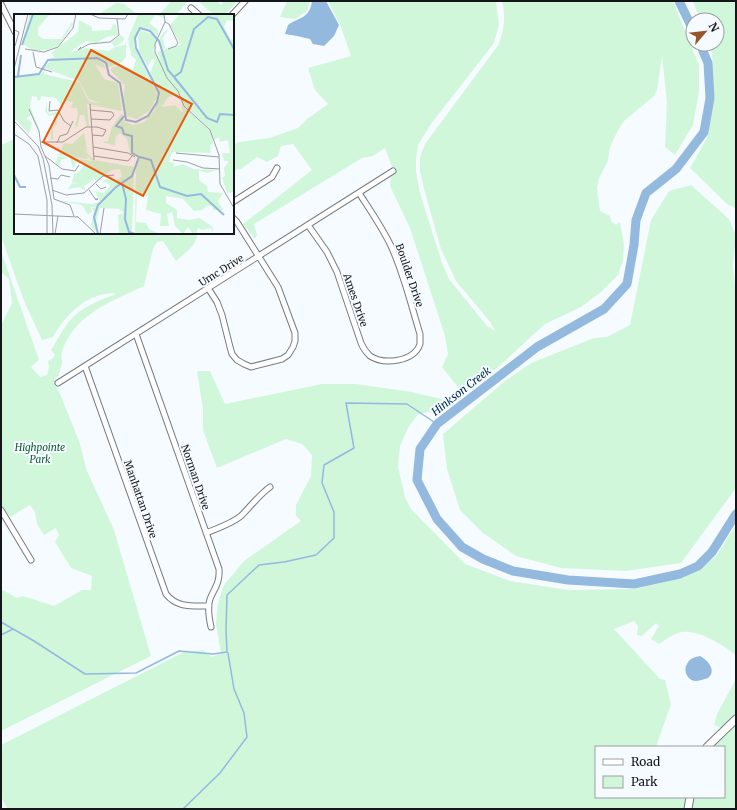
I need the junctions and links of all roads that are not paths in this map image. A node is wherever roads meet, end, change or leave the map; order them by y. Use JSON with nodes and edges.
{"nodes":[{"id":1,"x":245,"y":1,"type":"edge"},
{"id":2,"x":1,"y":4,"type":"edge"},
{"id":3,"x":191,"y":8,"type":"dead end"},
{"id":4,"x":198,"y":14,"type":"edge"},
{"id":5,"x":233,"y":14,"type":"edge"},
{"id":6,"x":14,"y":30,"type":"edge"},
{"id":7,"x":277,"y":168,"type":"dead end"},
{"id":8,"x":393,"y":171,"type":"dead end"},
{"id":9,"x":359,"y":193,"type":"junction"},
{"id":10,"x":234,"y":201,"type":"edge"},
{"id":11,"x":234,"y":219,"type":"edge"},
{"id":12,"x":308,"y":225,"type":"junction"},
{"id":13,"x":259,"y":256,"type":"junction"},
{"id":14,"x":208,"y":288,"type":"junction"},
{"id":15,"x":136,"y":334,"type":"junction"},
{"id":16,"x":399,"y":361,"type":"joint"},
{"id":17,"x":85,"y":366,"type":"junction"},
{"id":18,"x":58,"y":383,"type":"dead end"},
{"id":19,"x":270,"y":487,"type":"dead end"},
{"id":20,"x":1,"y":510,"type":"edge"},
{"id":21,"x":206,"y":533,"type":"junction"},
{"id":22,"x":31,"y":560,"type":"dead end"},
{"id":23,"x":209,"y":606,"type":"junction"},
{"id":24,"x":212,"y":628,"type":"dead end"},
{"id":25,"x":736,"y":719,"type":"edge"},
{"id":26,"x":708,"y":746,"type":"edge"},
{"id":27,"x":690,"y":798,"type":"edge"},
{"id":28,"x":688,"y":809,"type":"edge"}],
"edges":[{"from":1,"to":5,"type":"street"},
{"from":2,"to":6,"type":"street"},
{"from":3,"to":4,"type":"street"},
{"from":7,"to":10,"type":"street"},
{"from":8,"to":9,"type":"street","name":"Umc Drive"},
{"from":9,"to":12,"type":"street","name":"Umc Drive"},
{"from":9,"to":16,"type":"street","name":"Boulder Drive"},
{"from":11,"to":13,"type":"street"},
{"from":12,"to":13,"type":"street","name":"Umc Drive"},
{"from":12,"to":16,"type":"street","name":"Ames Drive"},
{"from":13,"to":14,"type":"street","name":"Umc Drive"},
{"from":13,"to":14,"type":"street"},
{"from":14,"to":15,"type":"street","name":"Umc Drive"},
{"from":15,"to":17,"type":"street","name":"Umc Drive"},
{"from":15,"to":21,"type":"street","name":"Norman Drive"},
{"from":17,"to":18,"type":"street","name":"Umc Drive"},
{"from":17,"to":23,"type":"street","name":"Manhattan Drive"},
{"from":19,"to":21,"type":"street"},
{"from":20,"to":22,"type":"street"},
{"from":21,"to":23,"type":"street","name":"Norman Drive"},
{"from":23,"to":24,"type":"street","name":"Norman Drive"},
{"from":25,"to":26,"type":"street"},
{"from":27,"to":28,"type":"street"}]}
